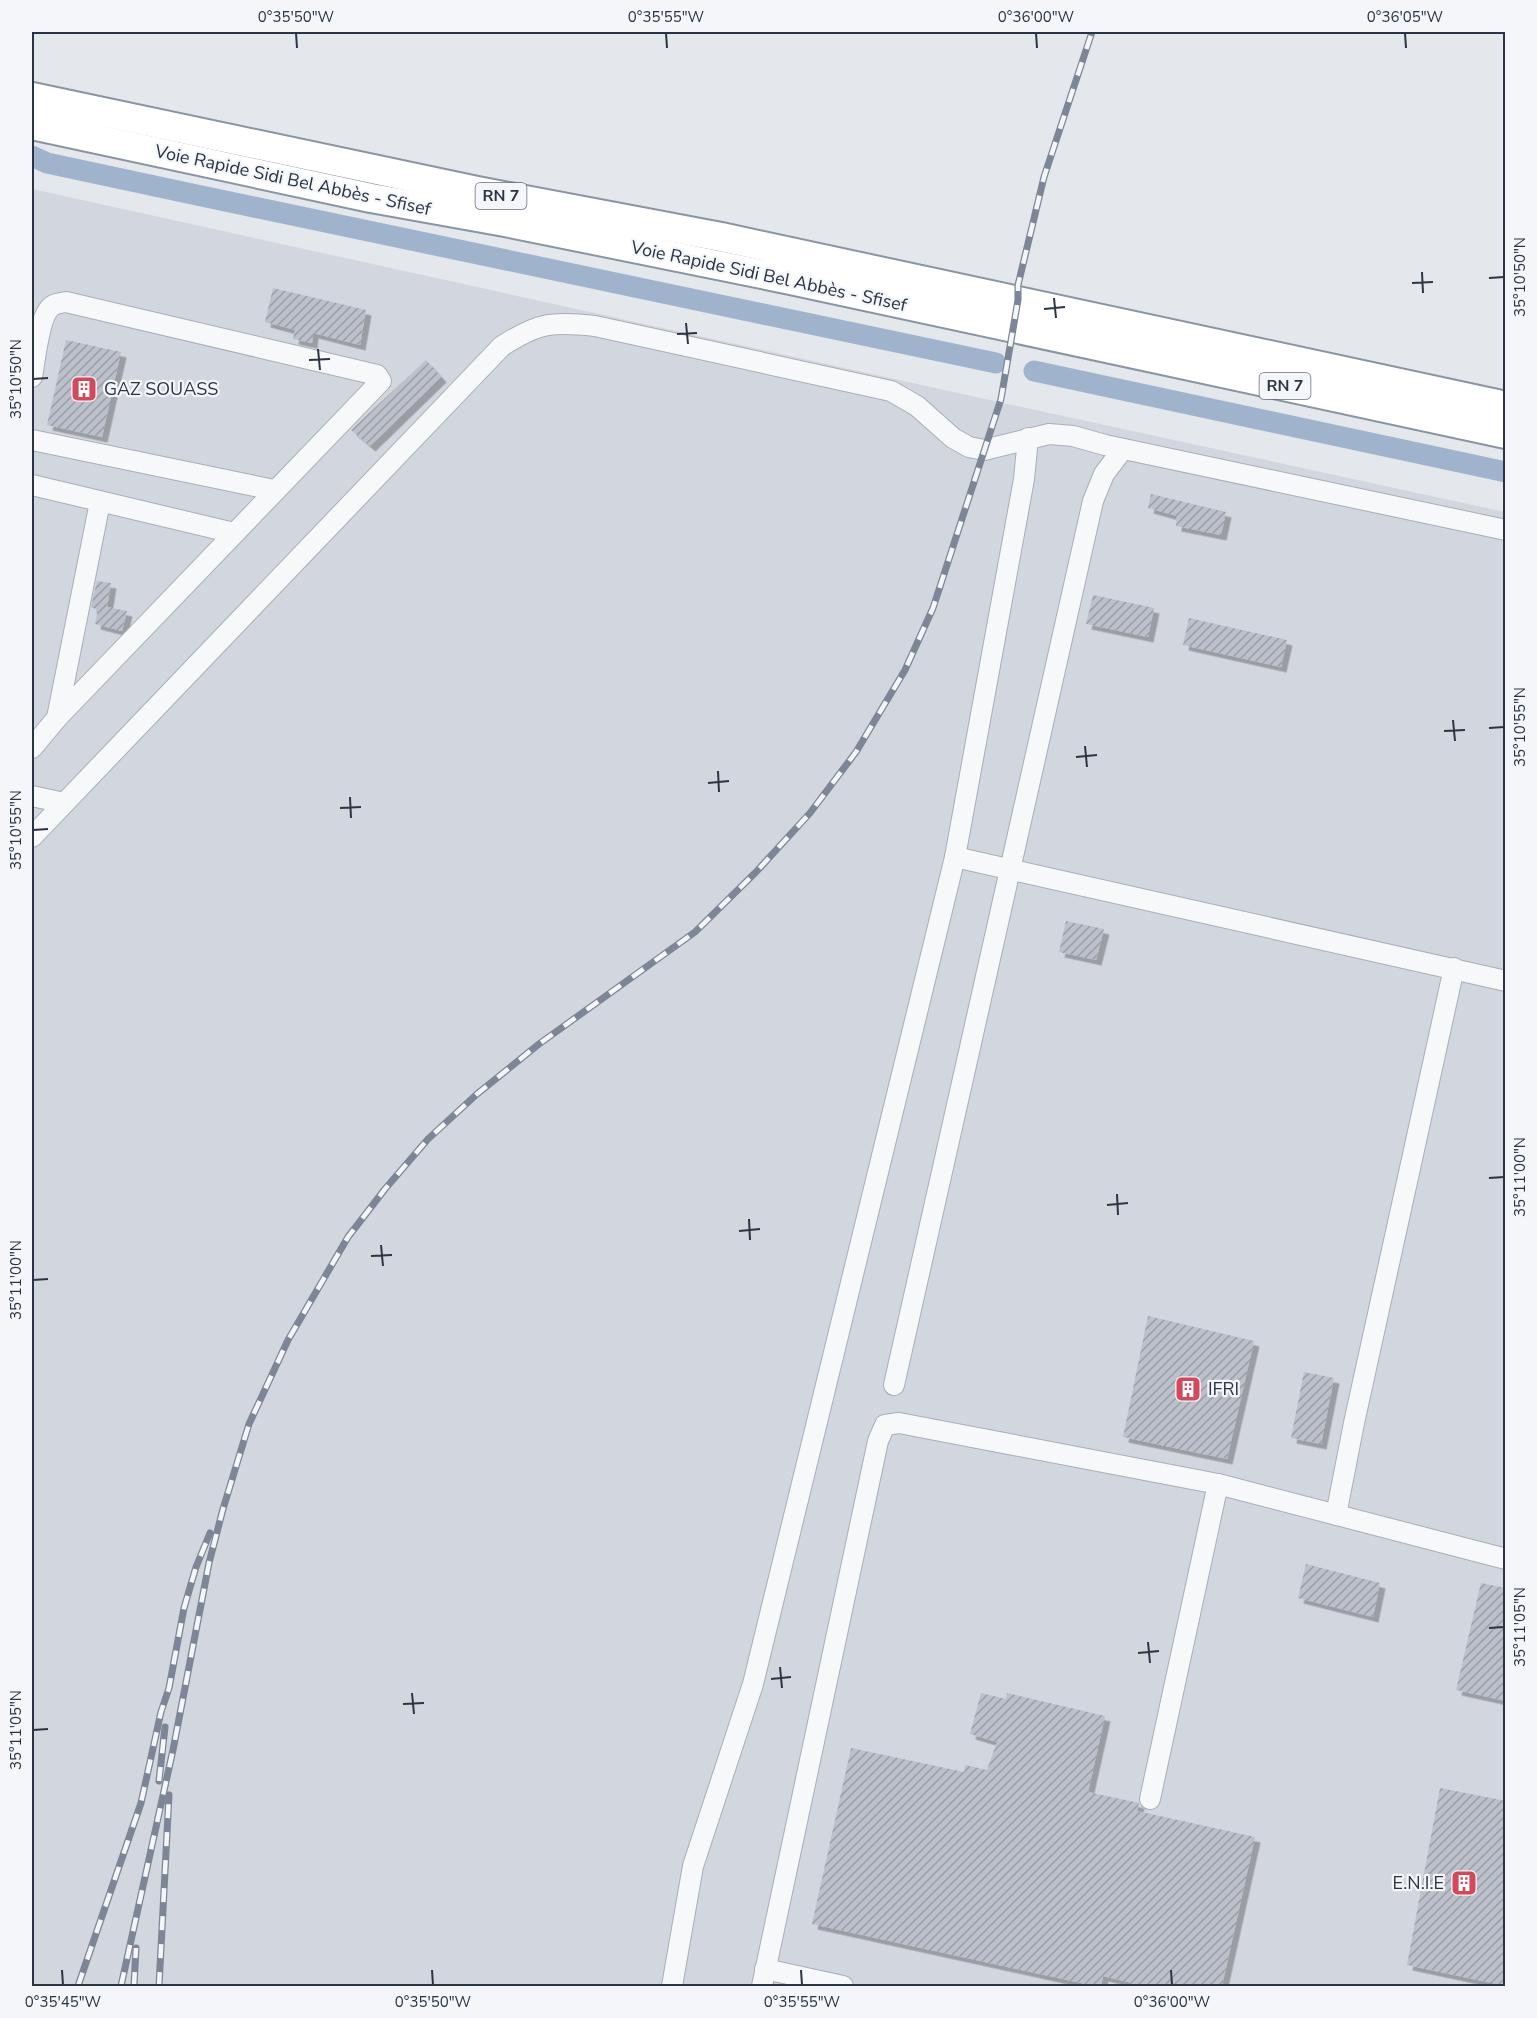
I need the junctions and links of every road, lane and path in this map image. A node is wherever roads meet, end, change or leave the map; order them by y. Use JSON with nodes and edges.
{"nodes":[{"id":1,"x":32,"y":97,"type":"edge"},
{"id":2,"x":32,"y":124,"type":"edge"},
{"id":3,"x":32,"y":377,"type":"edge"},
{"id":4,"x":1506,"y":406,"type":"edge"},
{"id":5,"x":1506,"y":434,"type":"edge"},
{"id":6,"x":1028,"y":438,"type":"junction"},
{"id":7,"x":32,"y":440,"type":"edge"},
{"id":8,"x":1123,"y":449,"type":"junction"},
{"id":9,"x":32,"y":484,"type":"edge"},
{"id":10,"x":274,"y":490,"type":"junction"},
{"id":11,"x":100,"y":502,"type":"junction"},
{"id":12,"x":1506,"y":530,"type":"edge"},
{"id":13,"x":234,"y":533,"type":"junction"},
{"id":14,"x":57,"y":718,"type":"junction"},
{"id":15,"x":32,"y":748,"type":"edge"},
{"id":16,"x":32,"y":796,"type":"edge"},
{"id":17,"x":64,"y":803,"type":"junction"},
{"id":18,"x":32,"y":837,"type":"edge"},
{"id":19,"x":955,"y":857,"type":"junction"},
{"id":20,"x":1010,"y":868,"type":"junction"},
{"id":21,"x":1454,"y":969,"type":"junction"},
{"id":22,"x":1506,"y":981,"type":"edge"},
{"id":23,"x":894,"y":1385,"type":"dead end"},
{"id":24,"x":1218,"y":1484,"type":"junction"},
{"id":25,"x":1336,"y":1515,"type":"junction"},
{"id":26,"x":1506,"y":1559,"type":"edge"},
{"id":27,"x":1150,"y":1799,"type":"dead end"},
{"id":28,"x":763,"y":1978,"type":"edge"},
{"id":29,"x":672,"y":1986,"type":"edge"},
{"id":30,"x":843,"y":1986,"type":"edge"}],
"edges":[{"from":1,"to":4,"type":"highway","name":"Voie Rapide Sidi Bel Abbès - Sfisef","number":"RN 7"},
{"from":2,"to":5,"type":"highway","name":"Voie Rapide Sidi Bel Abbès - Sfisef","number":"RN 7"},
{"from":3,"to":10,"type":"lane"},
{"from":6,"to":8,"type":"lane"},
{"from":6,"to":17,"type":"lane"},
{"from":6,"to":19,"type":"lane"},
{"from":7,"to":10,"type":"lane"},
{"from":8,"to":12,"type":"lane"},
{"from":8,"to":20,"type":"lane"},
{"from":9,"to":11,"type":"lane"},
{"from":10,"to":13,"type":"lane"},
{"from":11,"to":13,"type":"lane"},
{"from":11,"to":14,"type":"lane"},
{"from":13,"to":14,"type":"lane"},
{"from":14,"to":15,"type":"lane"},
{"from":16,"to":17,"type":"lane"},
{"from":17,"to":18,"type":"lane"},
{"from":19,"to":20,"type":"lane"},
{"from":19,"to":29,"type":"lane"},
{"from":20,"to":21,"type":"lane"},
{"from":20,"to":23,"type":"lane"},
{"from":21,"to":22,"type":"lane"},
{"from":21,"to":25,"type":"lane"},
{"from":24,"to":25,"type":"lane"},
{"from":24,"to":27,"type":"lane"},
{"from":24,"to":28,"type":"lane"},
{"from":25,"to":26,"type":"lane"},
{"from":28,"to":30,"type":"lane"}]}
